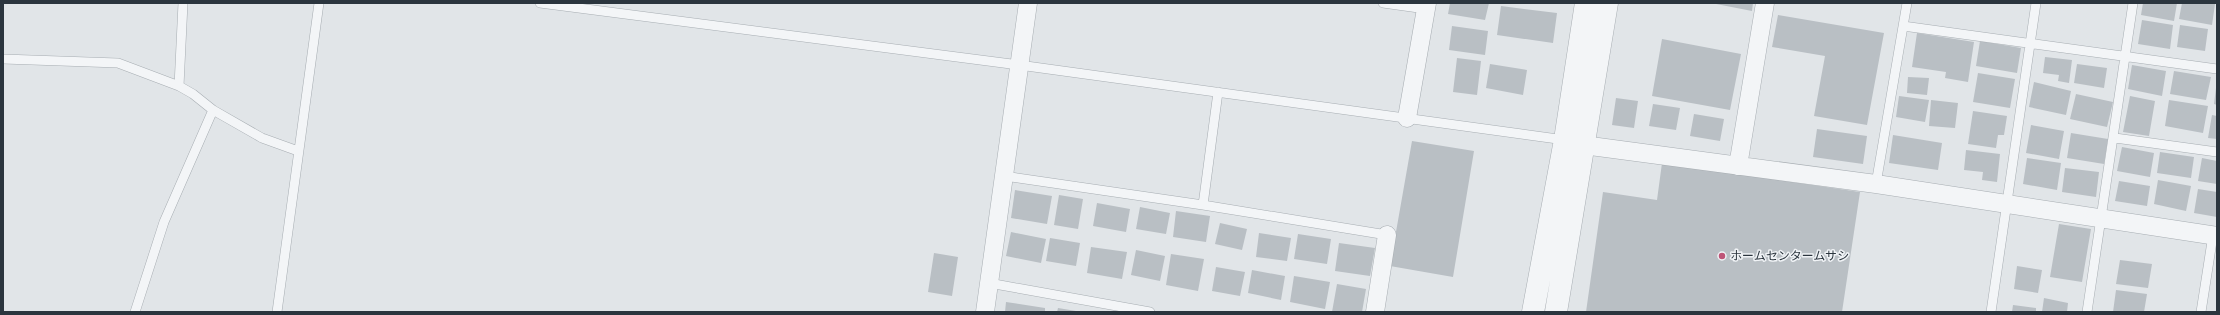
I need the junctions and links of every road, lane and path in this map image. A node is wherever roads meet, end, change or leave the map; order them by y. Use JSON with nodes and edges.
{"nodes":[{"id":1,"x":183,"y":3,"type":"edge"},
{"id":2,"x":319,"y":3,"type":"edge"},
{"id":3,"x":540,"y":3,"type":"edge"},
{"id":4,"x":1028,"y":3,"type":"edge"},
{"id":5,"x":1383,"y":3,"type":"edge"},
{"id":6,"x":1586,"y":3,"type":"edge"},
{"id":7,"x":1607,"y":3,"type":"edge"},
{"id":8,"x":1765,"y":3,"type":"edge"},
{"id":9,"x":1906,"y":3,"type":"edge"},
{"id":10,"x":2036,"y":3,"type":"edge"},
{"id":11,"x":2133,"y":3,"type":"edge"},
{"id":12,"x":553,"y":4,"type":"edge"},
{"id":13,"x":1427,"y":6,"type":"edge"},
{"id":14,"x":1903,"y":26,"type":"junction"},
{"id":15,"x":2031,"y":44,"type":"junction"},
{"id":16,"x":2126,"y":56,"type":"junction"},
{"id":17,"x":3,"y":59,"type":"edge"},
{"id":18,"x":1019,"y":65,"type":"junction"},
{"id":19,"x":2217,"y":69,"type":"edge"},
{"id":20,"x":179,"y":86,"type":"junction"},
{"id":21,"x":1218,"y":92,"type":"junction"},
{"id":22,"x":213,"y":110,"type":"junction"},
{"id":23,"x":1407,"y":118,"type":"junction"},
{"id":24,"x":2114,"y":138,"type":"junction"},
{"id":25,"x":1574,"y":143,"type":"junction"},
{"id":26,"x":298,"y":151,"type":"junction"},
{"id":27,"x":2217,"y":152,"type":"edge"},
{"id":28,"x":1738,"y":166,"type":"junction"},
{"id":29,"x":1004,"y":176,"type":"junction"},
{"id":30,"x":1876,"y":184,"type":"junction"},
{"id":31,"x":2008,"y":204,"type":"junction"},
{"id":32,"x":1203,"y":205,"type":"junction"},
{"id":33,"x":2101,"y":219,"type":"junction"},
{"id":34,"x":1387,"y":235,"type":"joint"},
{"id":35,"x":2215,"y":235,"type":"edge"},
{"id":36,"x":989,"y":283,"type":"junction"},
{"id":37,"x":135,"y":312,"type":"edge"},
{"id":38,"x":277,"y":312,"type":"edge"},
{"id":39,"x":985,"y":312,"type":"edge"},
{"id":40,"x":1150,"y":312,"type":"edge"},
{"id":41,"x":1375,"y":312,"type":"edge"},
{"id":42,"x":1533,"y":312,"type":"edge"},
{"id":43,"x":1556,"y":312,"type":"edge"},
{"id":44,"x":1991,"y":312,"type":"edge"},
{"id":45,"x":2087,"y":312,"type":"edge"},
{"id":46,"x":2201,"y":312,"type":"edge"}],
"edges":[{"from":1,"to":20,"type":"lane"},
{"from":2,"to":26,"type":"lane"},
{"from":3,"to":12,"type":"lane"},
{"from":4,"to":18,"type":"street"},
{"from":5,"to":13,"type":"lane"},
{"from":6,"to":25,"type":"street"},
{"from":7,"to":25,"type":"street"},
{"from":8,"to":28,"type":"street"},
{"from":9,"to":14,"type":"lane"},
{"from":10,"to":15,"type":"lane"},
{"from":11,"to":16,"type":"lane"},
{"from":12,"to":18,"type":"lane"},
{"from":13,"to":23,"type":"street"},
{"from":14,"to":15,"type":"lane"},
{"from":14,"to":30,"type":"lane"},
{"from":15,"to":16,"type":"lane"},
{"from":15,"to":31,"type":"lane"},
{"from":16,"to":19,"type":"lane"},
{"from":16,"to":24,"type":"lane"},
{"from":17,"to":20,"type":"lane"},
{"from":18,"to":21,"type":"lane"},
{"from":18,"to":29,"type":"street"},
{"from":20,"to":22,"type":"lane"},
{"from":21,"to":23,"type":"lane"},
{"from":21,"to":32,"type":"lane"},
{"from":22,"to":26,"type":"lane"},
{"from":22,"to":37,"type":"lane"},
{"from":23,"to":25,"type":"lane"},
{"from":24,"to":27,"type":"lane"},
{"from":24,"to":33,"type":"lane"},
{"from":25,"to":28,"type":"street"},
{"from":25,"to":42,"type":"street"},
{"from":25,"to":43,"type":"street"},
{"from":26,"to":38,"type":"lane"},
{"from":28,"to":30,"type":"street"},
{"from":29,"to":32,"type":"lane"},
{"from":29,"to":36,"type":"street"},
{"from":30,"to":31,"type":"street"},
{"from":31,"to":33,"type":"street"},
{"from":31,"to":44,"type":"lane"},
{"from":32,"to":34,"type":"lane"},
{"from":33,"to":35,"type":"street"},
{"from":33,"to":45,"type":"lane"},
{"from":34,"to":41,"type":"street"},
{"from":35,"to":46,"type":"lane"},
{"from":36,"to":39,"type":"street"},
{"from":36,"to":40,"type":"lane"}]}
